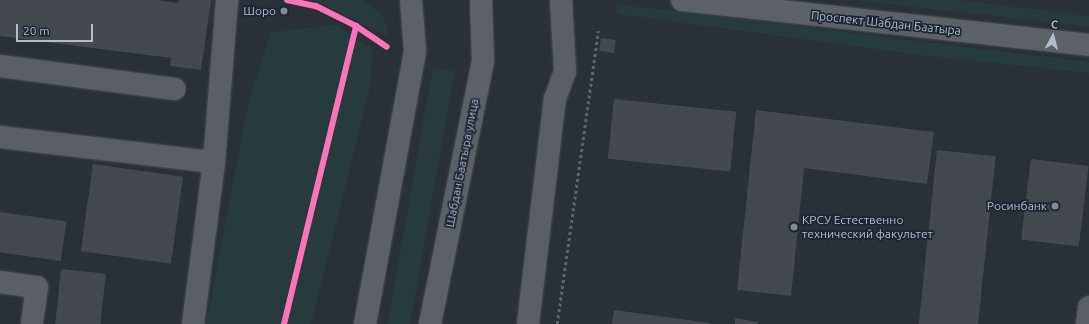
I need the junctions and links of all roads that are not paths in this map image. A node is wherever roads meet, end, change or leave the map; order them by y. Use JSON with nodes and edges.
{"nodes":[{"id":1,"x":227,"y":0,"type":"edge"},
{"id":2,"x":411,"y":0,"type":"edge"},
{"id":3,"x":481,"y":0,"type":"edge"},
{"id":4,"x":561,"y":0,"type":"edge"},
{"id":5,"x":682,"y":0,"type":"edge"},
{"id":6,"x":1089,"y":45,"type":"edge"},
{"id":7,"x":0,"y":66,"type":"edge"},
{"id":8,"x":174,"y":89,"type":"dead end"},
{"id":9,"x":0,"y":137,"type":"edge"},
{"id":10,"x":214,"y":162,"type":"junction"},
{"id":11,"x":0,"y":282,"type":"edge"},
{"id":12,"x":1089,"y":307,"type":"edge"},
{"id":13,"x":32,"y":324,"type":"edge"},
{"id":14,"x":193,"y":324,"type":"edge"},
{"id":15,"x":366,"y":324,"type":"edge"},
{"id":16,"x":430,"y":324,"type":"edge"},
{"id":17,"x":528,"y":324,"type":"edge"},
{"id":18,"x":1087,"y":324,"type":"edge"}],
"edges":[{"from":1,"to":10,"type":"lane"},
{"from":2,"to":15,"type":"main road"},
{"from":3,"to":16,"type":"main road","name":"Шабдан Баатыра улица"},
{"from":4,"to":17,"type":"lane"},
{"from":5,"to":6,"type":"main road","name":"Проспект Шабдан Баатыра"},
{"from":7,"to":8,"type":"lane"},
{"from":9,"to":10,"type":"lane"},
{"from":10,"to":14,"type":"lane"},
{"from":11,"to":13,"type":"lane"},
{"from":12,"to":18,"type":"lane"}]}
